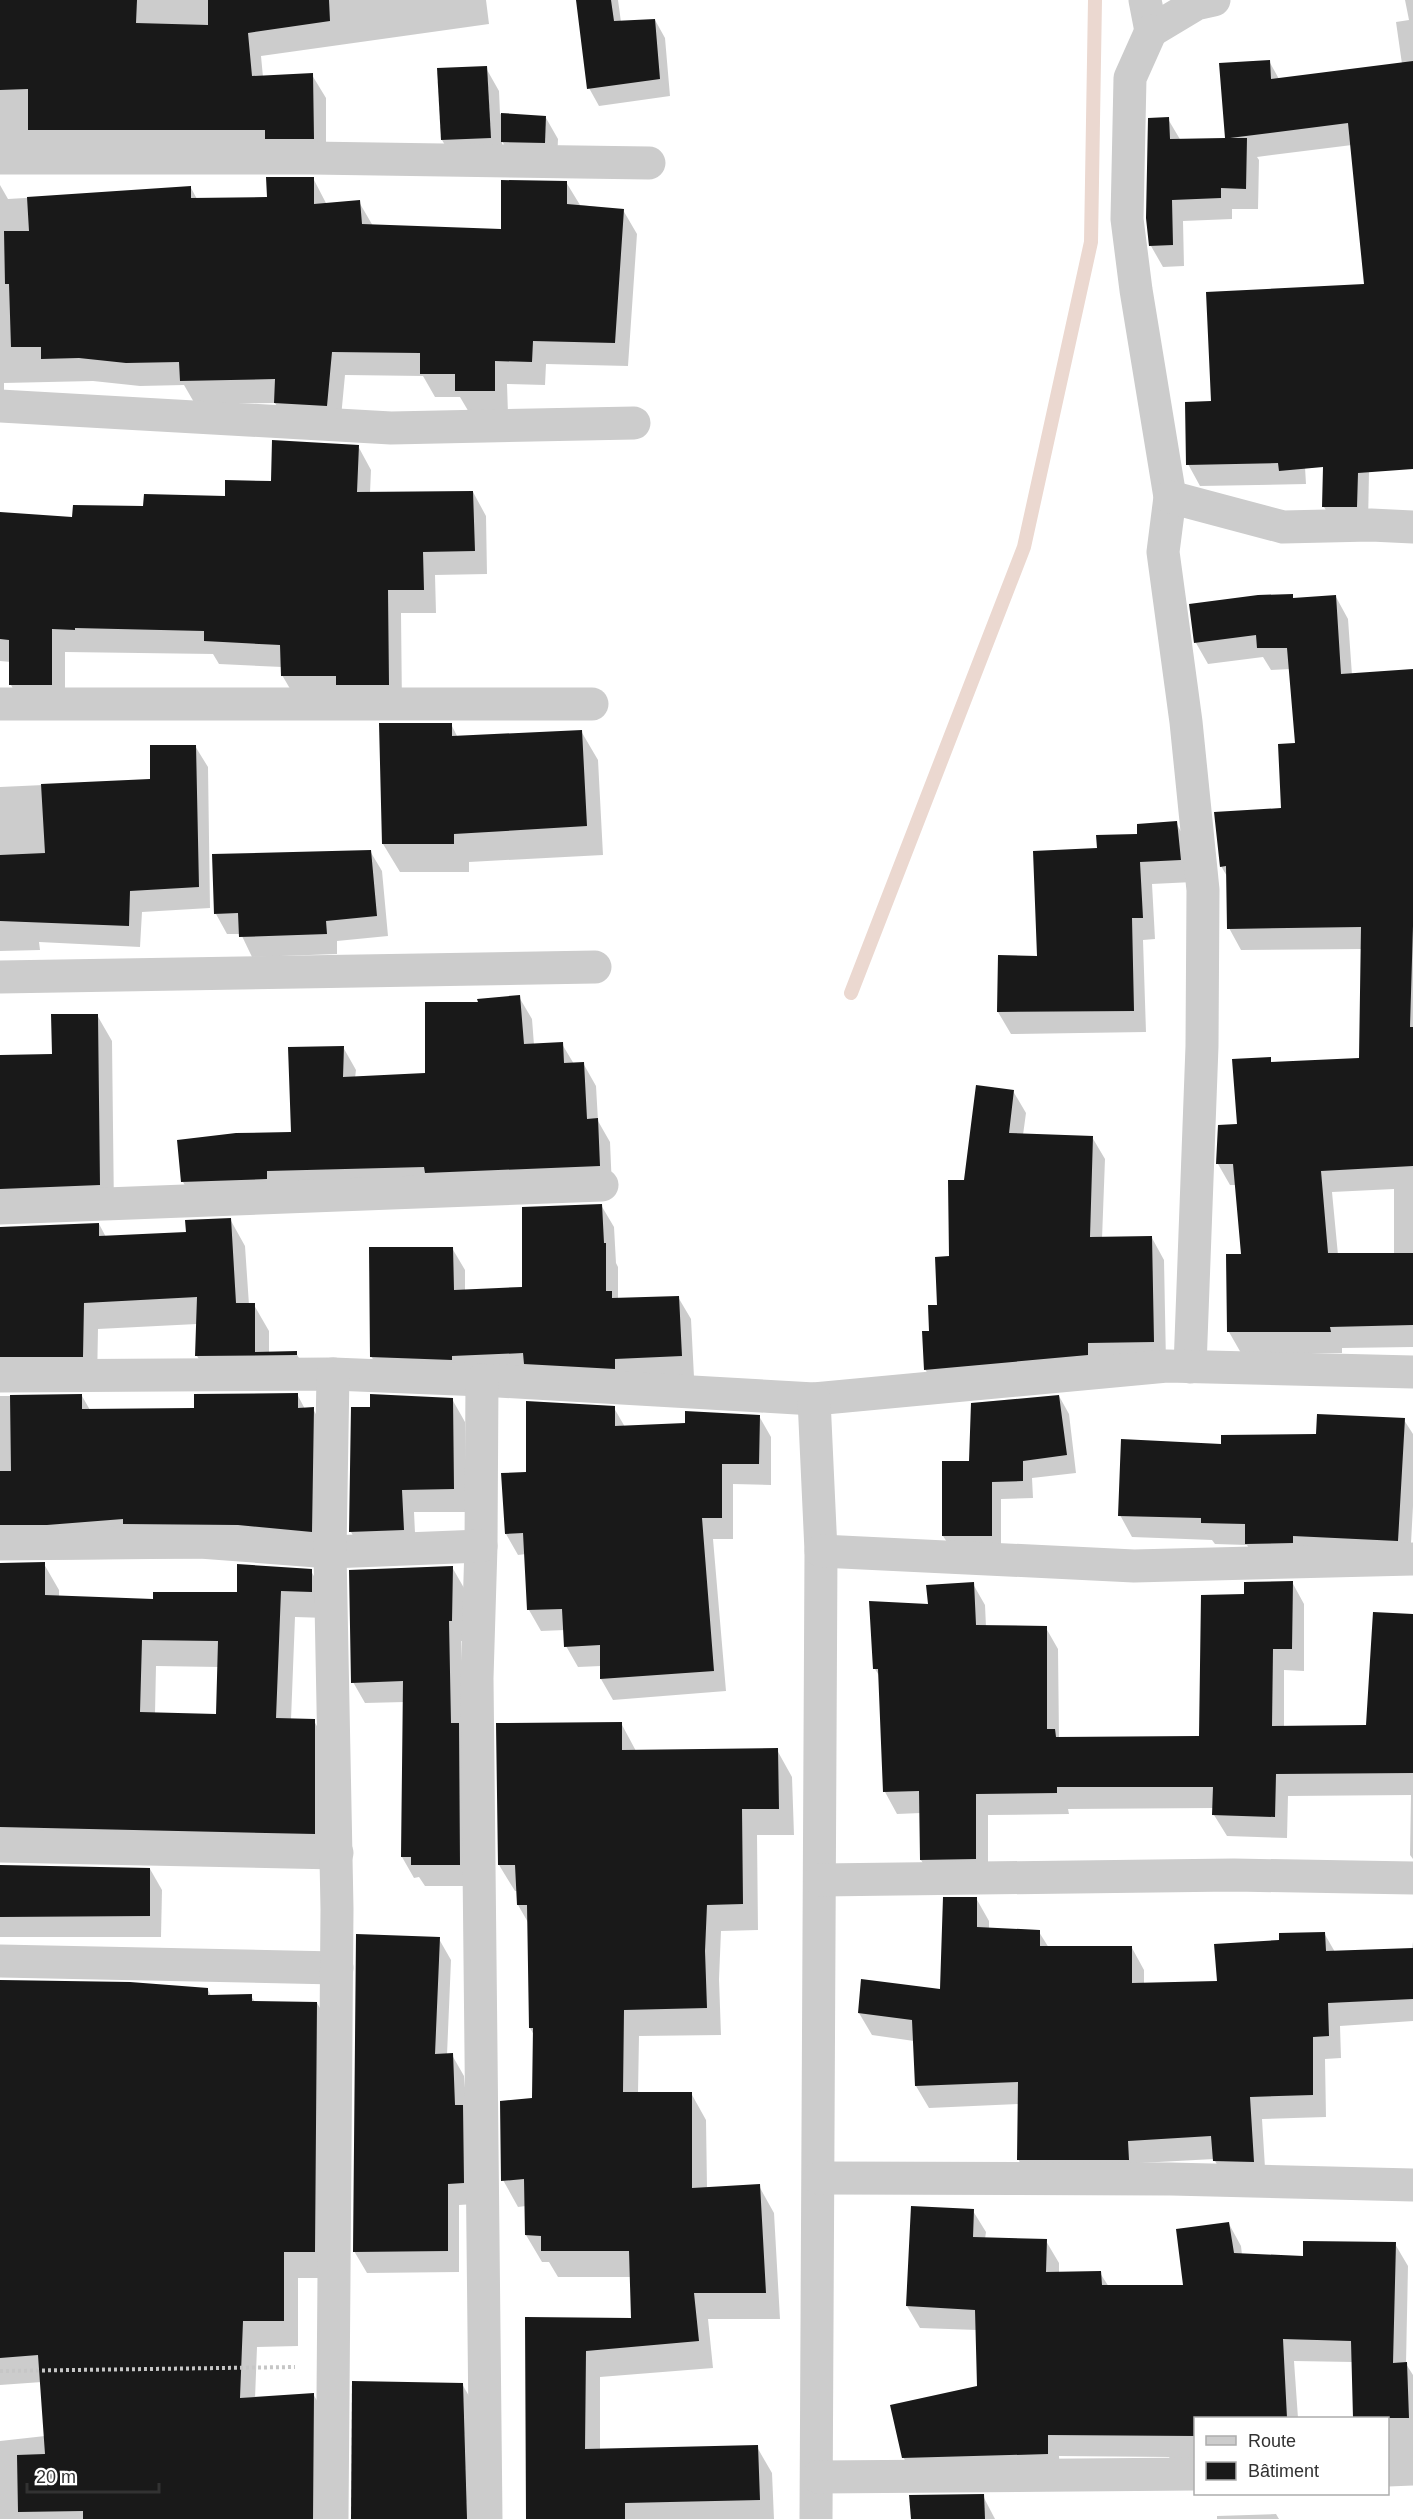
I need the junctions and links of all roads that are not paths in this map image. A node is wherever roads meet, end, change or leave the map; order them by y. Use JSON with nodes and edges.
{"nodes":[{"id":1,"x":1214,"y":0,"type":"edge"},
{"id":2,"x":1148,"y":16,"type":"edge"},
{"id":3,"x":0,"y":158,"type":"edge"},
{"id":4,"x":649,"y":163,"type":"dead end"},
{"id":5,"x":0,"y":406,"type":"edge"},
{"id":6,"x":634,"y":423,"type":"dead end"},
{"id":7,"x":1170,"y":497,"type":"junction"},
{"id":8,"x":1413,"y":527,"type":"edge"},
{"id":9,"x":0,"y":704,"type":"edge"},
{"id":10,"x":592,"y":704,"type":"dead end"},
{"id":11,"x":595,"y":967,"type":"dead end"},
{"id":12,"x":0,"y":977,"type":"edge"},
{"id":13,"x":602,"y":1185,"type":"dead end"},
{"id":14,"x":0,"y":1208,"type":"edge"},
{"id":15,"x":1190,"y":1367,"type":"junction"},
{"id":16,"x":1413,"y":1372,"type":"edge"},
{"id":17,"x":333,"y":1374,"type":"junction"},
{"id":18,"x":0,"y":1376,"type":"edge"},
{"id":19,"x":482,"y":1380,"type":"junction"},
{"id":20,"x":814,"y":1399,"type":"junction"},
{"id":21,"x":0,"y":1544,"type":"edge"},
{"id":22,"x":481,"y":1546,"type":"junction"},
{"id":23,"x":821,"y":1551,"type":"junction"},
{"id":24,"x":330,"y":1552,"type":"junction"},
{"id":25,"x":1413,"y":1559,"type":"edge"},
{"id":26,"x":0,"y":1846,"type":"edge"},
{"id":27,"x":337,"y":1853,"type":"junction"},
{"id":28,"x":1413,"y":1878,"type":"edge"},
{"id":29,"x":820,"y":1880,"type":"junction"},
{"id":30,"x":0,"y":1961,"type":"edge"},
{"id":31,"x":337,"y":1968,"type":"junction"},
{"id":32,"x":819,"y":2178,"type":"junction"},
{"id":33,"x":1413,"y":2185,"type":"edge"},
{"id":34,"x":1413,"y":2469,"type":"edge"},
{"id":35,"x":1389,"y":2470,"type":"edge"},
{"id":36,"x":1194,"y":2474,"type":"edge"},
{"id":37,"x":818,"y":2477,"type":"junction"},
{"id":38,"x":332,"y":2519,"type":"edge"},
{"id":39,"x":486,"y":2519,"type":"edge"},
{"id":40,"x":816,"y":2519,"type":"edge"}],
"edges":[{"from":1,"to":2,"type":"street"},
{"from":2,"to":7,"type":"street"},
{"from":3,"to":4,"type":"street"},
{"from":5,"to":6,"type":"street"},
{"from":7,"to":8,"type":"street"},
{"from":7,"to":15,"type":"street"},
{"from":9,"to":10,"type":"street"},
{"from":11,"to":12,"type":"street"},
{"from":13,"to":14,"type":"street"},
{"from":15,"to":16,"type":"street"},
{"from":15,"to":20,"type":"street"},
{"from":17,"to":18,"type":"street"},
{"from":17,"to":19,"type":"street"},
{"from":17,"to":24,"type":"street"},
{"from":19,"to":20,"type":"street"},
{"from":19,"to":22,"type":"street"},
{"from":20,"to":23,"type":"street"},
{"from":21,"to":24,"type":"street"},
{"from":22,"to":24,"type":"street"},
{"from":22,"to":39,"type":"street"},
{"from":23,"to":25,"type":"street"},
{"from":23,"to":29,"type":"street"},
{"from":24,"to":27,"type":"street"},
{"from":26,"to":27,"type":"street"},
{"from":27,"to":31,"type":"street"},
{"from":28,"to":29,"type":"street"},
{"from":29,"to":32,"type":"street"},
{"from":30,"to":31,"type":"street"},
{"from":31,"to":38,"type":"street"},
{"from":32,"to":33,"type":"street"},
{"from":32,"to":37,"type":"street"},
{"from":34,"to":35,"type":"street"},
{"from":36,"to":37,"type":"street"},
{"from":37,"to":40,"type":"street"}]}
